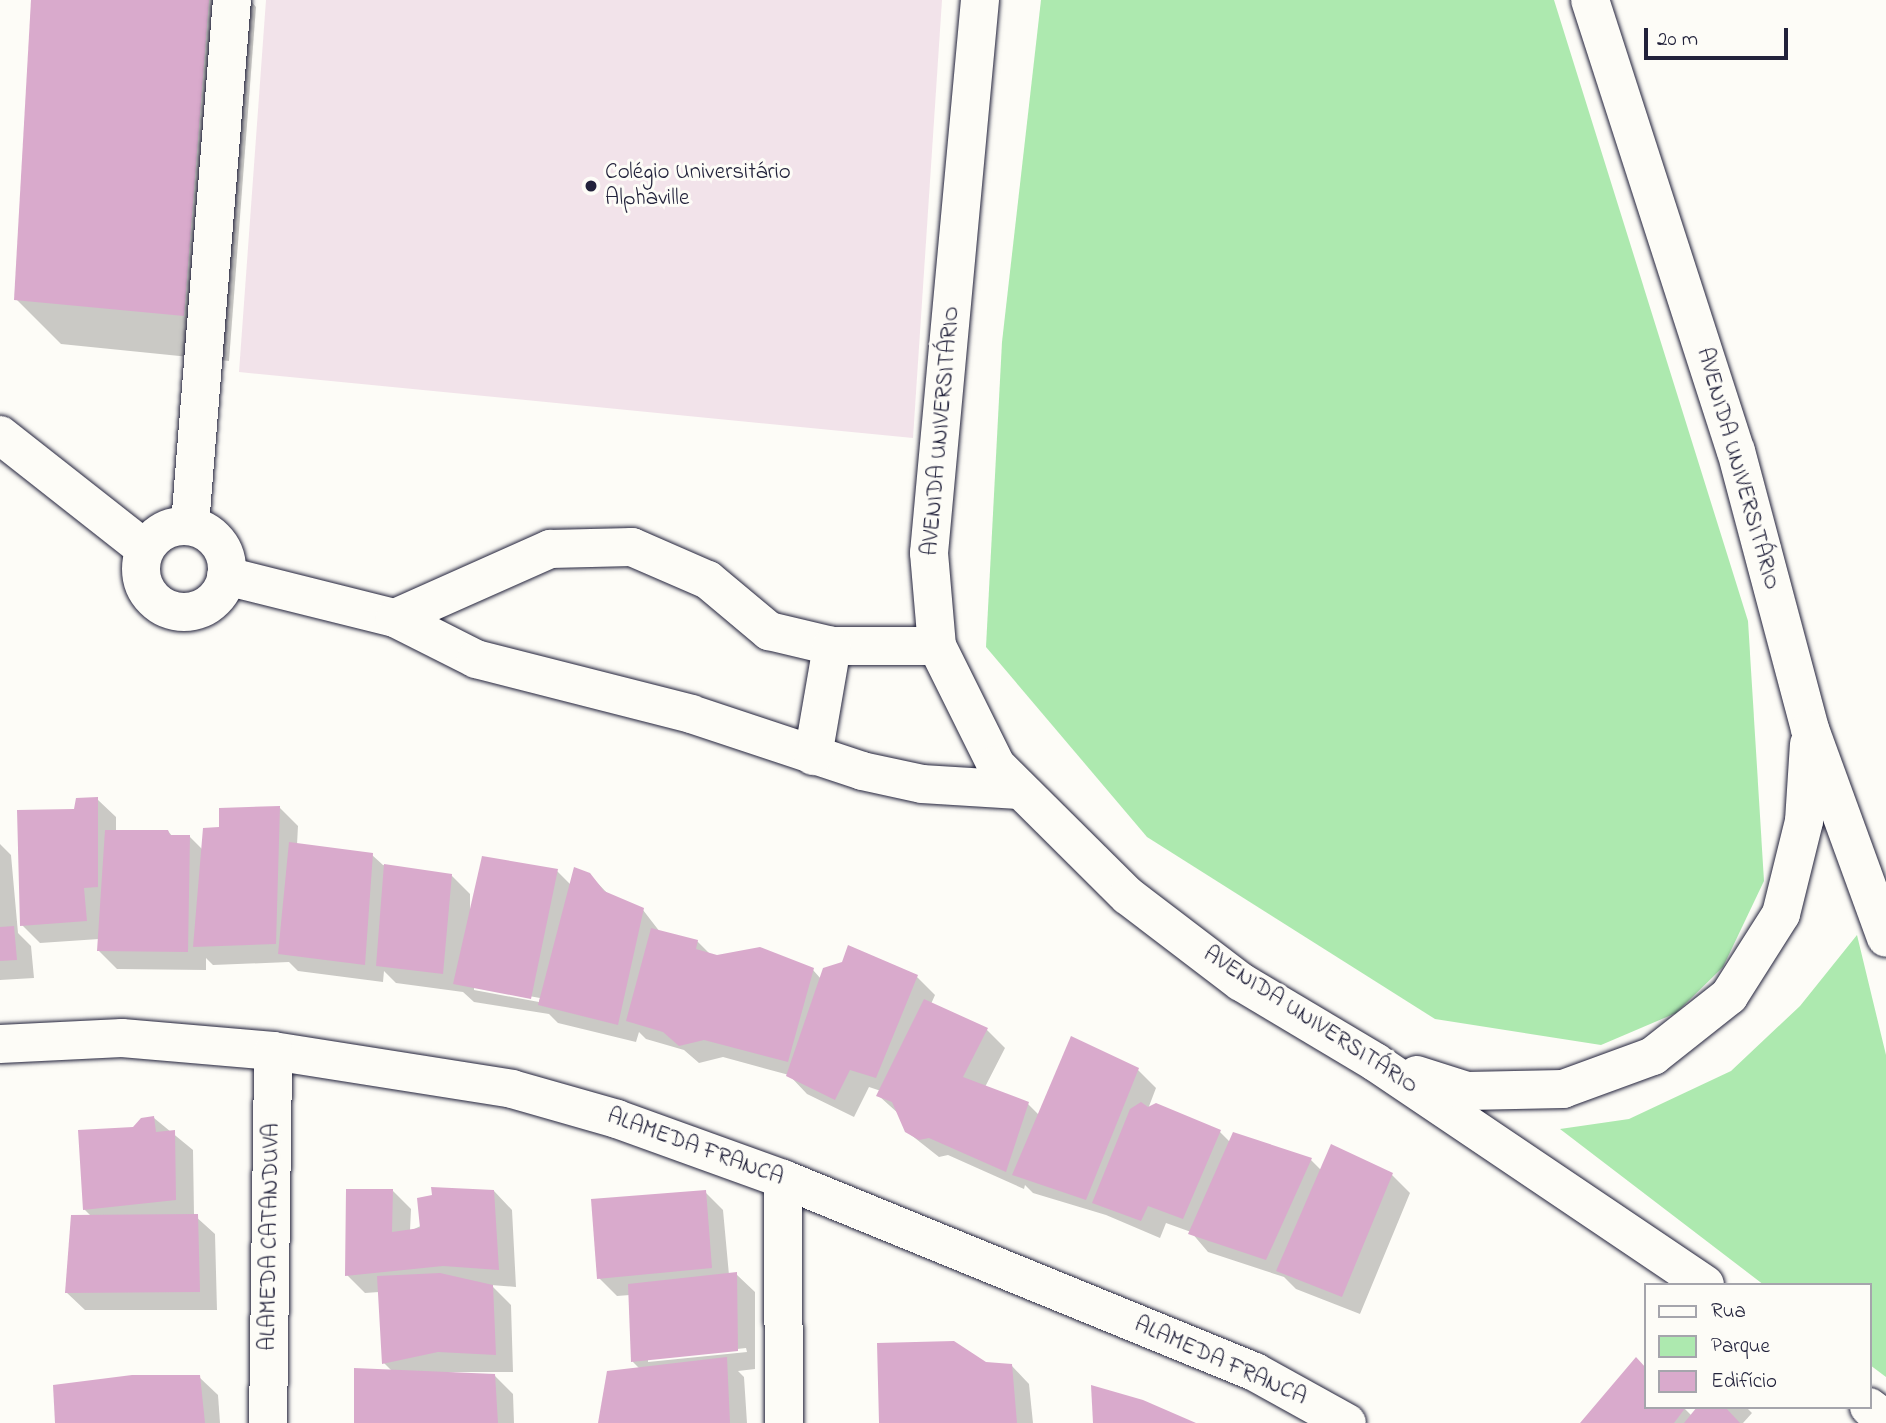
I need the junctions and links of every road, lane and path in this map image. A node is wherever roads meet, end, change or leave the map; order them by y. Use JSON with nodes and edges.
{"nodes":[{"id":1,"x":232,"y":0,"type":"edge"},
{"id":2,"x":980,"y":0,"type":"edge"},
{"id":3,"x":1590,"y":0,"type":"edge"},
{"id":4,"x":0,"y":435,"type":"edge"},
{"id":5,"x":190,"y":525,"type":"junction"},
{"id":6,"x":145,"y":549,"type":"junction"},
{"id":7,"x":226,"y":576,"type":"junction"},
{"id":8,"x":395,"y":618,"type":"junction"},
{"id":9,"x":832,"y":646,"type":"junction"},
{"id":10,"x":937,"y":646,"type":"junction"},
{"id":11,"x":1810,"y":729,"type":"junction"},
{"id":12,"x":813,"y":756,"type":"junction"},
{"id":13,"x":1019,"y":790,"type":"junction"},
{"id":14,"x":1886,"y":938,"type":"edge"},
{"id":15,"x":0,"y":1044,"type":"edge"},
{"id":16,"x":273,"y":1051,"type":"junction"},
{"id":17,"x":1375,"y":1062,"type":"junction"},
{"id":18,"x":783,"y":1179,"type":"junction"},
{"id":19,"x":1702,"y":1283,"type":"edge"},
{"id":20,"x":1872,"y":1409,"type":"edge"},
{"id":21,"x":1337,"y":1420,"type":"edge"},
{"id":22,"x":1886,"y":1420,"type":"edge"},
{"id":23,"x":268,"y":1423,"type":"edge"},
{"id":24,"x":784,"y":1423,"type":"edge"}],
"edges":[{"from":1,"to":5,"type":"street"},
{"from":2,"to":10,"type":"street","name":"AVENIDA UNIVERSITÁRIO"},
{"from":3,"to":11,"type":"street","name":"AVENIDA UNIVERSITÁRIO"},
{"from":4,"to":6,"type":"street"},
{"from":5,"to":6,"type":"street"},
{"from":5,"to":7,"type":"street"},
{"from":6,"to":7,"type":"street"},
{"from":7,"to":8,"type":"street"},
{"from":8,"to":9,"type":"street"},
{"from":8,"to":12,"type":"street"},
{"from":9,"to":10,"type":"street"},
{"from":9,"to":12,"type":"street"},
{"from":10,"to":13,"type":"street","name":"AVENIDA UNIVERSITÁRIO"},
{"from":11,"to":14,"type":"street","name":"AVENIDA UNIVERSITÁRIO"},
{"from":11,"to":17,"type":"street"},
{"from":12,"to":13,"type":"street"},
{"from":13,"to":17,"type":"street","name":"AVENIDA UNIVERSITÁRIO"},
{"from":15,"to":16,"type":"street","name":"ALAMEDA FRANCA"},
{"from":16,"to":18,"type":"street","name":"ALAMEDA FRANCA"},
{"from":16,"to":23,"type":"street","name":"ALAMEDA CATANDUVA"},
{"from":17,"to":19,"type":"street","name":"AVENIDA UNIVERSITÁRIO"},
{"from":18,"to":21,"type":"street","name":"ALAMEDA FRANCA"},
{"from":18,"to":24,"type":"street"},
{"from":20,"to":22,"type":"street"}]}
